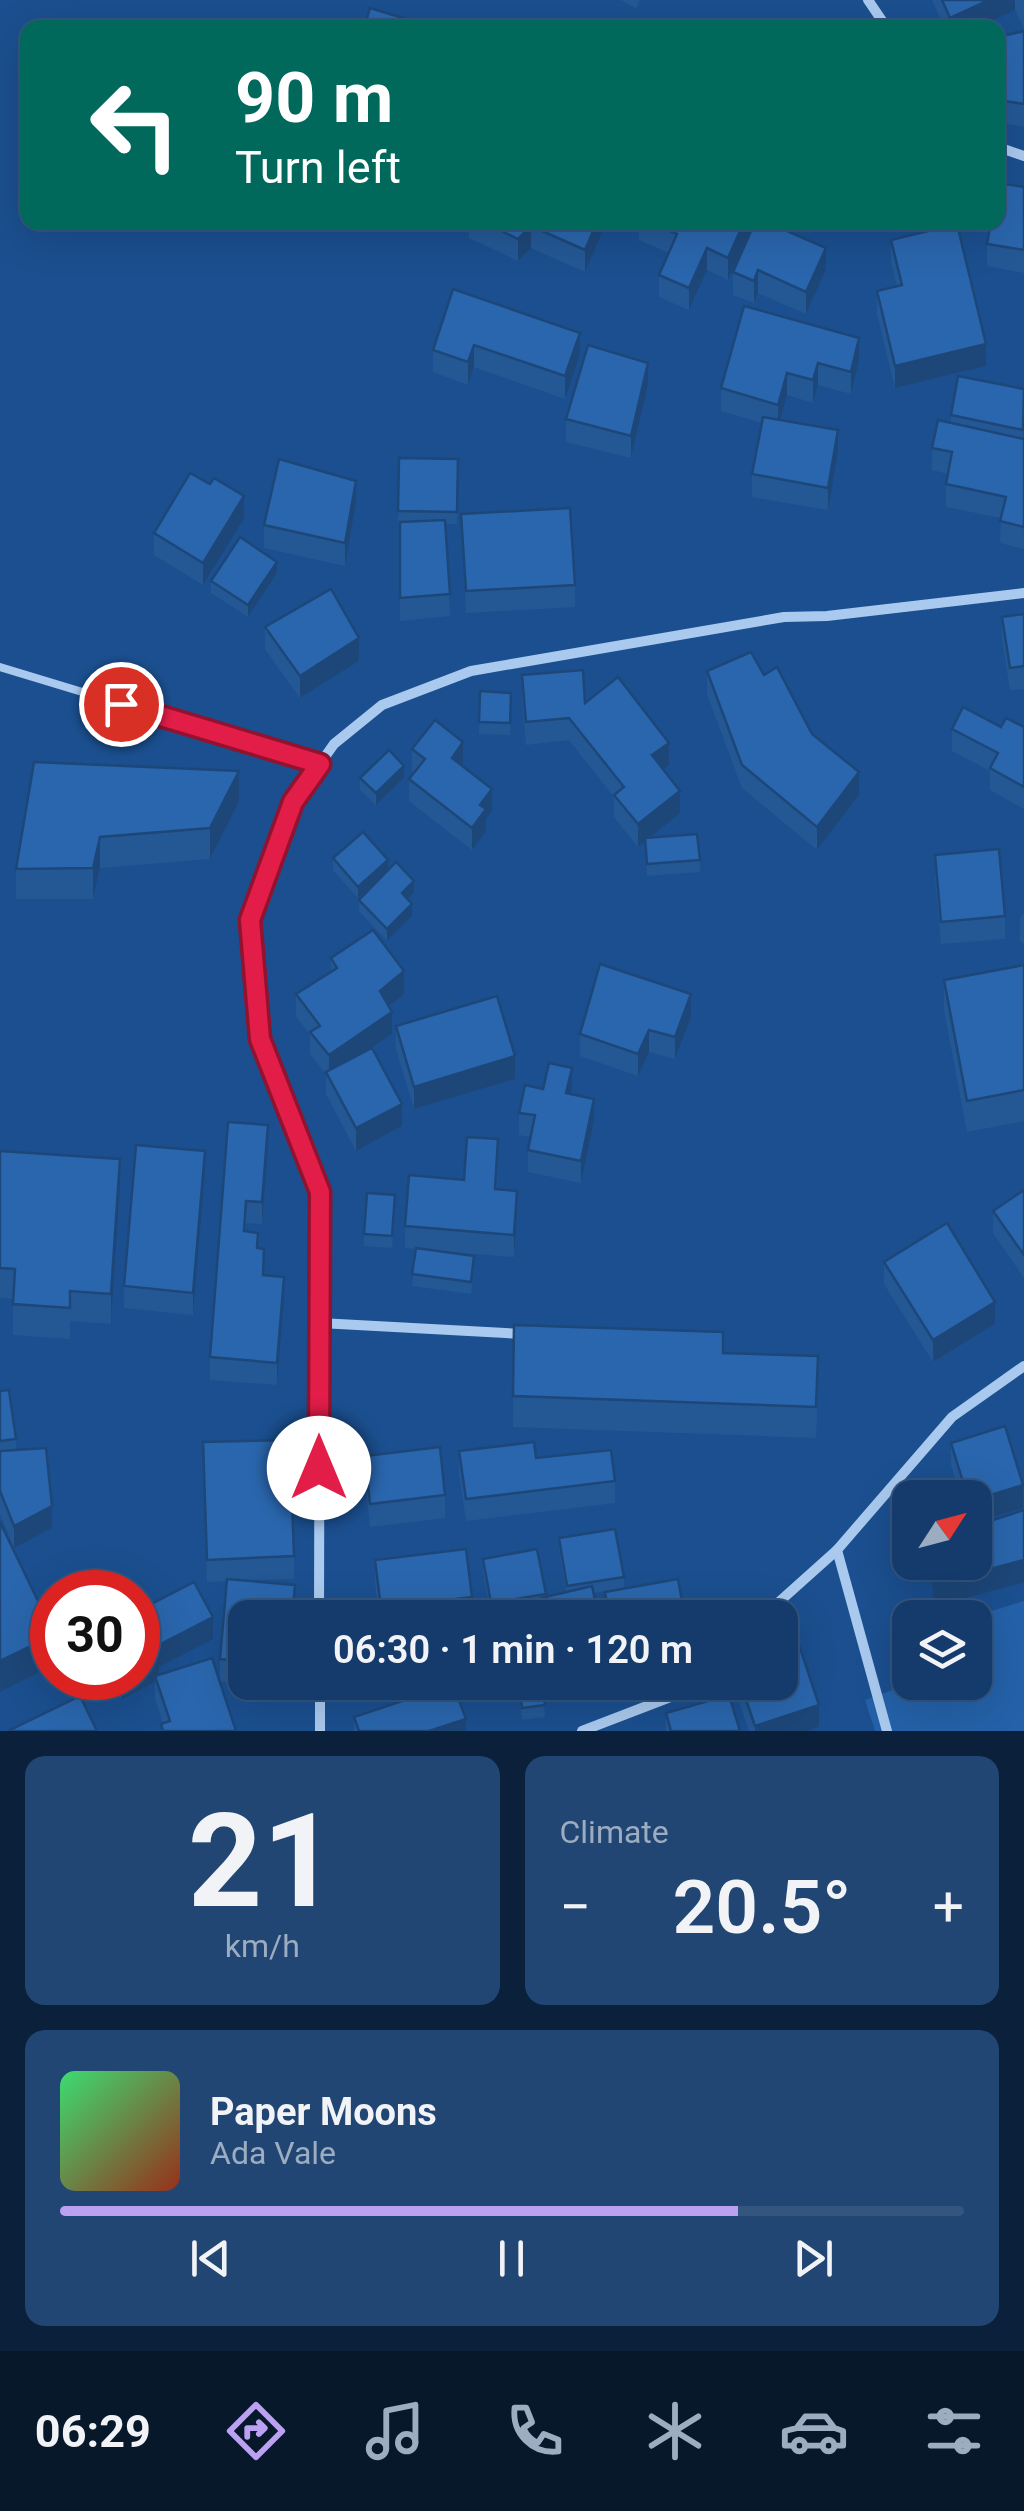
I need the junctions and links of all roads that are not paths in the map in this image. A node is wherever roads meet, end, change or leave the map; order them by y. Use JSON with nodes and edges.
{"nodes":[{"id":1,"x":1024,"y":593,"type":"edge"},
{"id":2,"x":0,"y":667,"type":"edge"},
{"id":3,"x":320,"y":764,"type":"junction"},
{"id":4,"x":320,"y":1323,"type":"junction"},
{"id":5,"x":540,"y":1333,"type":"edge"},
{"id":6,"x":1024,"y":1366,"type":"edge"},
{"id":7,"x":837,"y":1550,"type":"junction"},
{"id":8,"x":320,"y":1600,"type":"edge"},
{"id":9,"x":782,"y":1600,"type":"edge"},
{"id":10,"x":320,"y":1700,"type":"edge"},
{"id":11,"x":663,"y":1700,"type":"edge"},
{"id":12,"x":320,"y":1731,"type":"edge"},
{"id":13,"x":582,"y":1731,"type":"edge"},
{"id":14,"x":888,"y":1731,"type":"edge"}],
"edges":[{"from":1,"to":3,"type":"street"},
{"from":2,"to":3,"type":"lane"},
{"from":3,"to":4,"type":"street"},
{"from":4,"to":5,"type":"street"},
{"from":4,"to":8,"type":"street"},
{"from":6,"to":7,"type":"street"},
{"from":7,"to":9,"type":"street"},
{"from":7,"to":14,"type":"street"},
{"from":10,"to":12,"type":"street"},
{"from":11,"to":13,"type":"street"}]}
